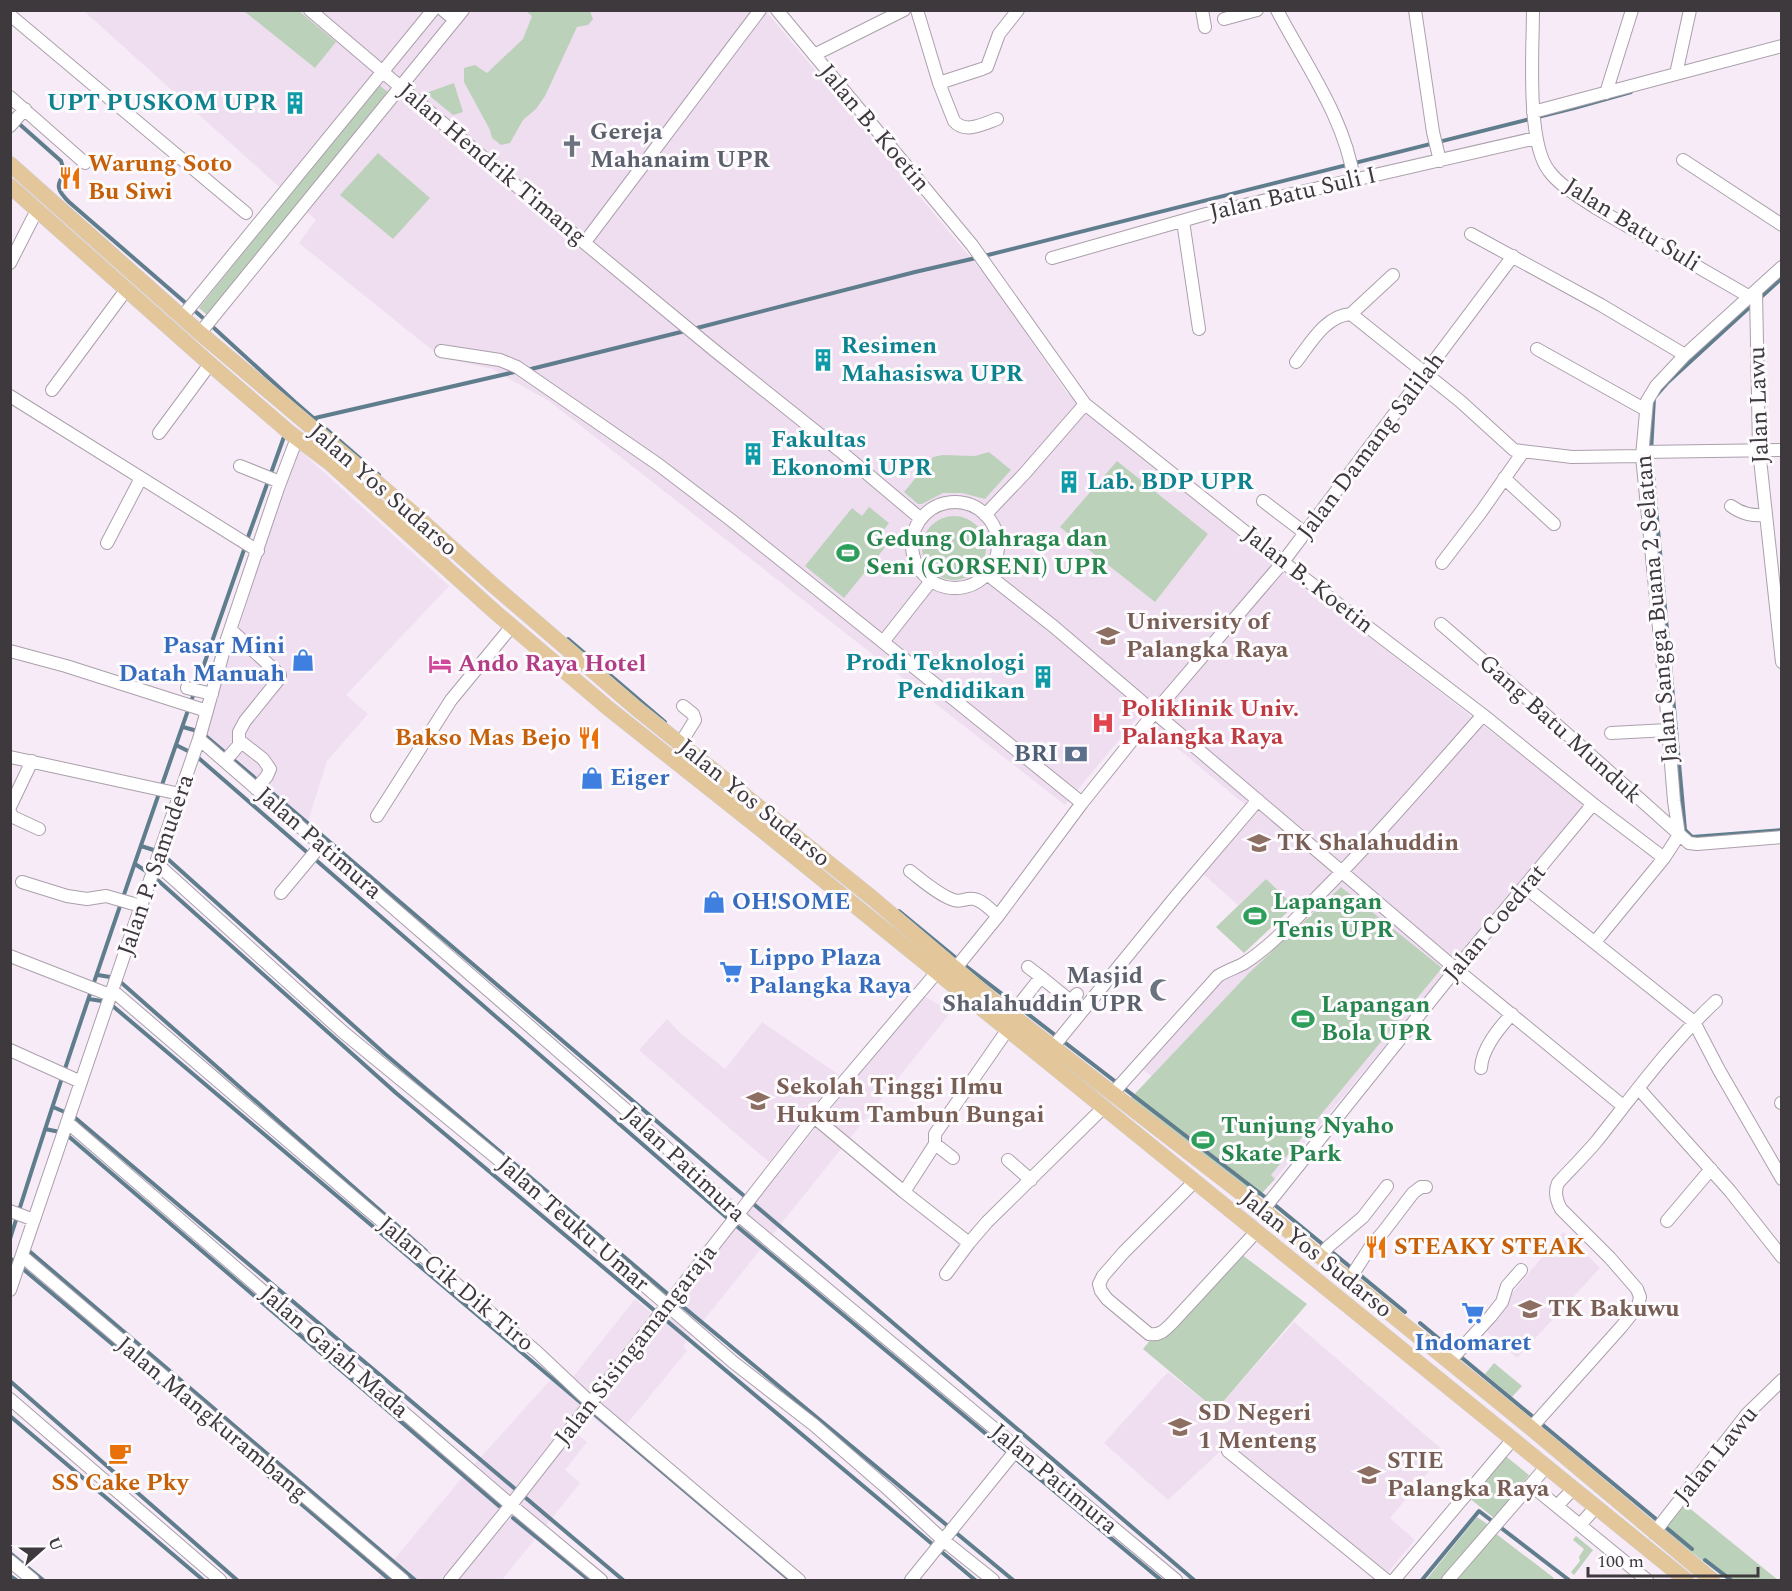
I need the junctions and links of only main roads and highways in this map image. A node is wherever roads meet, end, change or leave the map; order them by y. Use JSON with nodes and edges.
{"nodes":[{"id":1,"x":10,"y":164,"type":"edge"},
{"id":2,"x":10,"y":186,"type":"edge"},
{"id":3,"x":502,"y":592,"type":"junction"},
{"id":4,"x":491,"y":608,"type":"junction"},
{"id":5,"x":637,"y":709,"type":"junction"},
{"id":6,"x":628,"y":723,"type":"junction"},
{"id":7,"x":1009,"y":1022,"type":"junction"},
{"id":8,"x":1398,"y":1321,"type":"junction"},
{"id":9,"x":1412,"y":1331,"type":"junction"},
{"id":10,"x":1387,"y":1336,"type":"junction"},
{"id":11,"x":1400,"y":1347,"type":"junction"},
{"id":12,"x":1686,"y":1581,"type":"edge"},
{"id":13,"x":1712,"y":1581,"type":"edge"}],
"edges":[{"from":1,"to":3,"type":"main road","name":"Jalan Yos Sudarso"},
{"from":2,"to":4,"type":"main road","name":"Jalan Yos Sudarso"},
{"from":3,"to":4,"type":"main road"},
{"from":3,"to":5,"type":"main road","name":"Jalan Yos Sudarso"},
{"from":4,"to":6,"type":"main road","name":"Jalan Yos Sudarso"},
{"from":5,"to":6,"type":"main road"},
{"from":5,"to":7,"type":"main road","name":"Jalan Yos Sudarso"},
{"from":6,"to":7,"type":"main road","name":"Jalan Yos Sudarso"},
{"from":7,"to":8,"type":"main road","name":"Jalan Yos Sudarso"},
{"from":7,"to":10,"type":"main road","name":"Jalan Yos Sudarso"},
{"from":8,"to":9,"type":"main road","name":"Jalan Yos Sudarso"},
{"from":8,"to":10,"type":"main road"},
{"from":9,"to":11,"type":"main road"},
{"from":9,"to":13,"type":"main road","name":"Jalan Yos Sudarso"},
{"from":10,"to":11,"type":"main road","name":"Jalan Yos Sudarso"},
{"from":11,"to":12,"type":"main road","name":"Jalan Yos Sudarso"}]}
